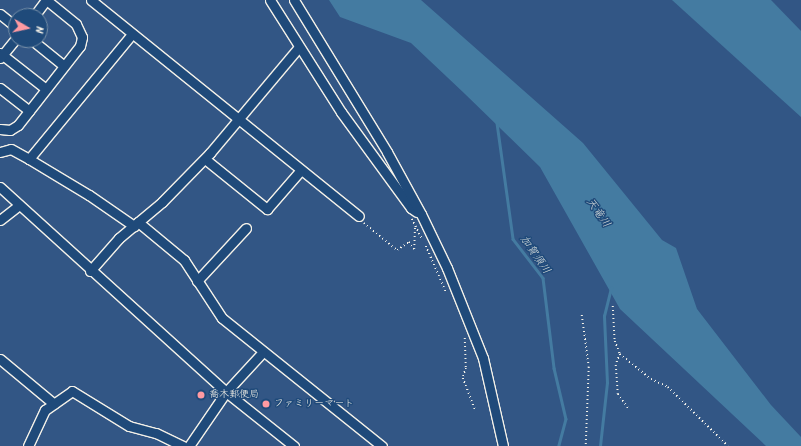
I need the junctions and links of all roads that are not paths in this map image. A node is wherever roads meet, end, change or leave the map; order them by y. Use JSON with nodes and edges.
{"nodes":[{"id":1,"x":46,"y":0,"type":"edge"},
{"id":2,"x":91,"y":0,"type":"edge"},
{"id":3,"x":270,"y":0,"type":"edge"},
{"id":4,"x":294,"y":0,"type":"edge"},
{"id":5,"x":0,"y":14,"type":"edge"},
{"id":6,"x":8,"y":20,"type":"edge"},
{"id":7,"x":132,"y":34,"type":"junction"},
{"id":8,"x":8,"y":47,"type":"edge"},
{"id":9,"x":300,"y":47,"type":"junction"},
{"id":10,"x":42,"y":48,"type":"edge"},
{"id":11,"x":1,"y":55,"type":"edge"},
{"id":12,"x":64,"y":66,"type":"junction"},
{"id":13,"x":0,"y":88,"type":"edge"},
{"id":14,"x":46,"y":89,"type":"junction"},
{"id":15,"x":28,"y":111,"type":"junction"},
{"id":16,"x":238,"y":121,"type":"junction"},
{"id":17,"x":0,"y":129,"type":"edge"},
{"id":18,"x":0,"y":152,"type":"edge"},
{"id":19,"x":29,"y":159,"type":"junction"},
{"id":20,"x":204,"y":159,"type":"junction"},
{"id":21,"x":300,"y":171,"type":"junction"},
{"id":22,"x":0,"y":187,"type":"edge"},
{"id":23,"x":19,"y":205,"type":"junction"},
{"id":24,"x":421,"y":214,"type":"junction"},
{"id":25,"x":358,"y":216,"type":"road end"},
{"id":26,"x":0,"y":220,"type":"edge"},
{"id":27,"x":136,"y":224,"type":"junction"},
{"id":28,"x":246,"y":228,"type":"dead end"},
{"id":29,"x":90,"y":271,"type":"junction"},
{"id":30,"x":197,"y":281,"type":"junction"},
{"id":31,"x":262,"y":353,"type":"junction"},
{"id":32,"x":0,"y":359,"type":"edge"},
{"id":33,"x":226,"y":392,"type":"junction"},
{"id":34,"x":54,"y":404,"type":"junction"},
{"id":35,"x":28,"y":446,"type":"edge"},
{"id":36,"x":183,"y":446,"type":"edge"},
{"id":37,"x":189,"y":446,"type":"edge"},
{"id":38,"x":294,"y":446,"type":"edge"},
{"id":39,"x":382,"y":446,"type":"edge"},
{"id":40,"x":503,"y":446,"type":"edge"}],
"edges":[{"from":1,"to":12,"type":"street"},
{"from":2,"to":7,"type":"street"},
{"from":3,"to":9,"type":"street"},
{"from":4,"to":24,"type":"street"},
{"from":5,"to":6,"type":"street"},
{"from":7,"to":16,"type":"street"},
{"from":7,"to":19,"type":"street"},
{"from":8,"to":11,"type":"street"},
{"from":9,"to":16,"type":"street"},
{"from":9,"to":24,"type":"street"},
{"from":10,"to":12,"type":"street"},
{"from":11,"to":14,"type":"street"},
{"from":12,"to":14,"type":"street"},
{"from":13,"to":15,"type":"street"},
{"from":14,"to":15,"type":"street"},
{"from":15,"to":17,"type":"street"},
{"from":16,"to":20,"type":"street"},
{"from":16,"to":21,"type":"street"},
{"from":18,"to":19,"type":"street"},
{"from":19,"to":27,"type":"street"},
{"from":20,"to":21,"type":"street"},
{"from":20,"to":27,"type":"street"},
{"from":21,"to":25,"type":"street"},
{"from":22,"to":23,"type":"street"},
{"from":23,"to":26,"type":"street"},
{"from":23,"to":29,"type":"street"},
{"from":24,"to":40,"type":"street"},
{"from":27,"to":29,"type":"street"},
{"from":27,"to":30,"type":"street"},
{"from":28,"to":30,"type":"street"},
{"from":29,"to":33,"type":"street"},
{"from":30,"to":31,"type":"street"},
{"from":31,"to":33,"type":"street"},
{"from":31,"to":39,"type":"street"},
{"from":32,"to":34,"type":"street"},
{"from":33,"to":37,"type":"street"},
{"from":33,"to":38,"type":"street"},
{"from":34,"to":35,"type":"street"},
{"from":34,"to":36,"type":"street"}]}
